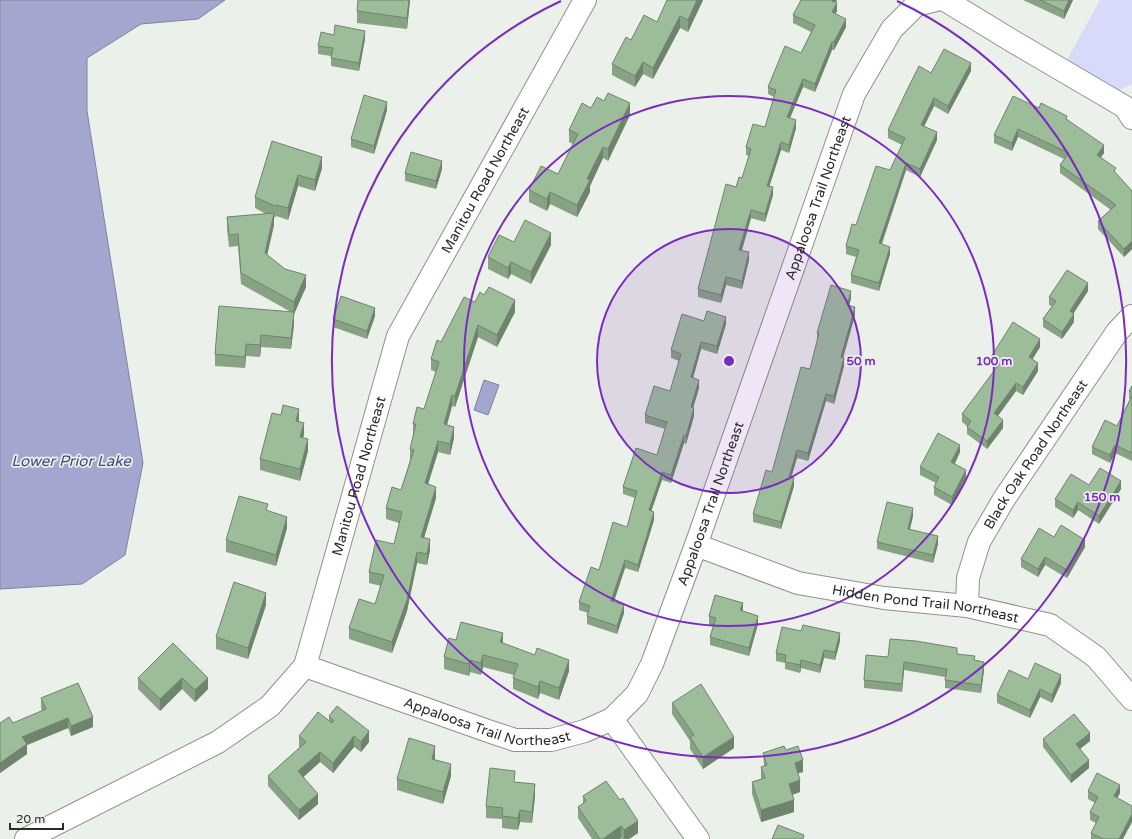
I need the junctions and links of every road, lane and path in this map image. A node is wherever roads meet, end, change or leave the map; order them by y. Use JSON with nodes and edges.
{"nodes":[{"id":1,"x":585,"y":0,"type":"edge"},
{"id":2,"x":936,"y":0,"type":"edge"},
{"id":3,"x":945,"y":0,"type":"edge"},
{"id":4,"x":1132,"y":118,"type":"edge"},
{"id":5,"x":1132,"y":316,"type":"edge"},
{"id":6,"x":696,"y":545,"type":"junction"},
{"id":7,"x":967,"y":606,"type":"junction"},
{"id":8,"x":305,"y":666,"type":"junction"},
{"id":9,"x":1132,"y":699,"type":"edge"},
{"id":10,"x":612,"y":720,"type":"junction"},
{"id":11,"x":26,"y":839,"type":"edge"},
{"id":12,"x":698,"y":839,"type":"edge"}],
"edges":[{"from":1,"to":8,"type":"street","name":"Manitou Road Northeast"},
{"from":2,"to":6,"type":"street","name":"Appaloosa Trail Northeast"},
{"from":3,"to":4,"type":"street"},
{"from":5,"to":7,"type":"street","name":"Black Oak Road Northeast"},
{"from":6,"to":7,"type":"street","name":"Hidden Pond Trail Northeast"},
{"from":6,"to":10,"type":"street","name":"Appaloosa Trail Northeast"},
{"from":7,"to":9,"type":"street","name":"Hidden Pond Trail Northeast"},
{"from":8,"to":10,"type":"street","name":"Appaloosa Trail Northeast"},
{"from":8,"to":11,"type":"street","name":"Manitou Road Northeast"},
{"from":10,"to":12,"type":"street"}]}
